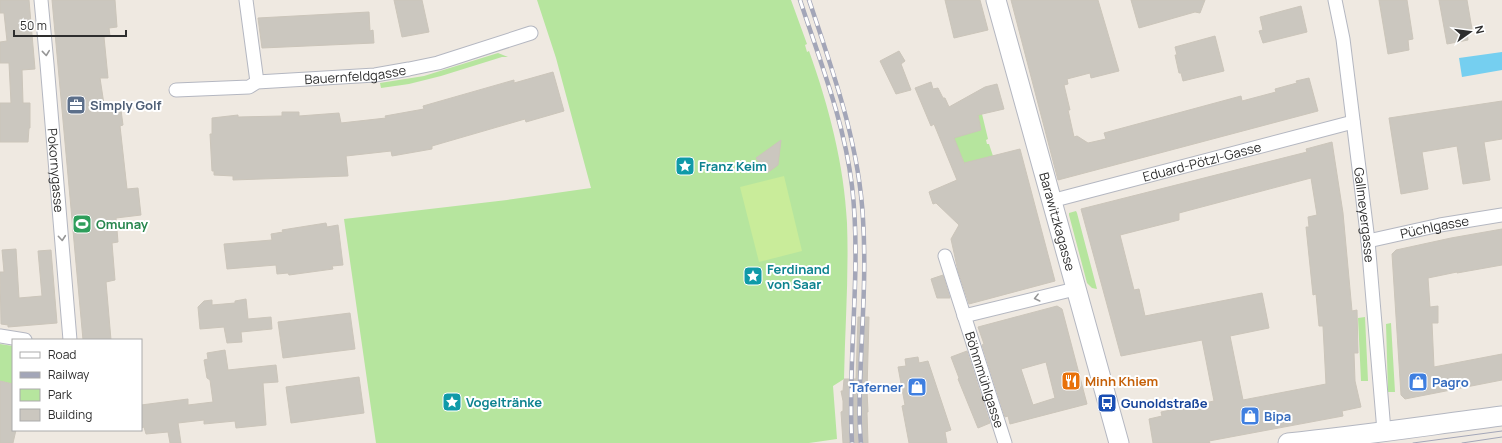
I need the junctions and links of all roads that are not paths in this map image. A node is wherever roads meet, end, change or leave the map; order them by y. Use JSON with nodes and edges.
{"nodes":[{"id":1,"x":41,"y":0,"type":"edge"},
{"id":2,"x":246,"y":0,"type":"edge"},
{"id":3,"x":996,"y":0,"type":"edge"},
{"id":4,"x":1335,"y":0,"type":"edge"},
{"id":5,"x":531,"y":33,"type":"dead end"},
{"id":6,"x":257,"y":82,"type":"junction"},
{"id":7,"x":176,"y":90,"type":"dead end"},
{"id":8,"x":1353,"y":122,"type":"junction"},
{"id":9,"x":1051,"y":202,"type":"junction"},
{"id":10,"x":1502,"y":215,"type":"edge"},
{"id":11,"x":1368,"y":241,"type":"junction"},
{"id":12,"x":946,"y":256,"type":"dead end"},
{"id":13,"x":1075,"y":289,"type":"junction"},
{"id":14,"x":964,"y":316,"type":"junction"},
{"id":15,"x":0,"y":336,"type":"edge"},
{"id":16,"x":19,"y":339,"type":"edge"},
{"id":17,"x":70,"y":339,"type":"edge"},
{"id":18,"x":1502,"y":416,"type":"edge"},
{"id":19,"x":1384,"y":431,"type":"junction"},
{"id":20,"x":1337,"y":440,"type":"edge"},
{"id":21,"x":1005,"y":443,"type":"edge"},
{"id":22,"x":1119,"y":443,"type":"edge"},
{"id":23,"x":1288,"y":443,"type":"edge"}],
"edges":[{"from":1,"to":17,"type":"street","name":"Pokornygasse","one_way":true},
{"from":2,"to":6,"type":"street"},
{"from":3,"to":9,"type":"main road","name":"Barawitzkagasse"},
{"from":4,"to":8,"type":"street","name":"Gallmeyergasse"},
{"from":5,"to":6,"type":"street","name":"Bauernfeldgasse"},
{"from":6,"to":7,"type":"street","name":"Bauernfeldgasse"},
{"from":8,"to":9,"type":"street","name":"Eduard-Pötzl-Gasse"},
{"from":8,"to":11,"type":"street","name":"Gallmeyergasse"},
{"from":9,"to":13,"type":"main road","name":"Barawitzkagasse"},
{"from":10,"to":11,"type":"street","name":"Püchlgasse"},
{"from":11,"to":19,"type":"street","name":"Gallmeyergasse"},
{"from":12,"to":14,"type":"street","name":"Böhmmühlgasse"},
{"from":13,"to":14,"type":"street","name":"Böhmmühlgasse","one_way":true},
{"from":13,"to":22,"type":"main road","name":"Barawitzkagasse"},
{"from":14,"to":21,"type":"street","name":"Böhmmühlgasse"},
{"from":15,"to":16,"type":"street"},
{"from":18,"to":19,"type":"main road"},
{"from":19,"to":20,"type":"main road"},
{"from":20,"to":23,"type":"main road"}]}
